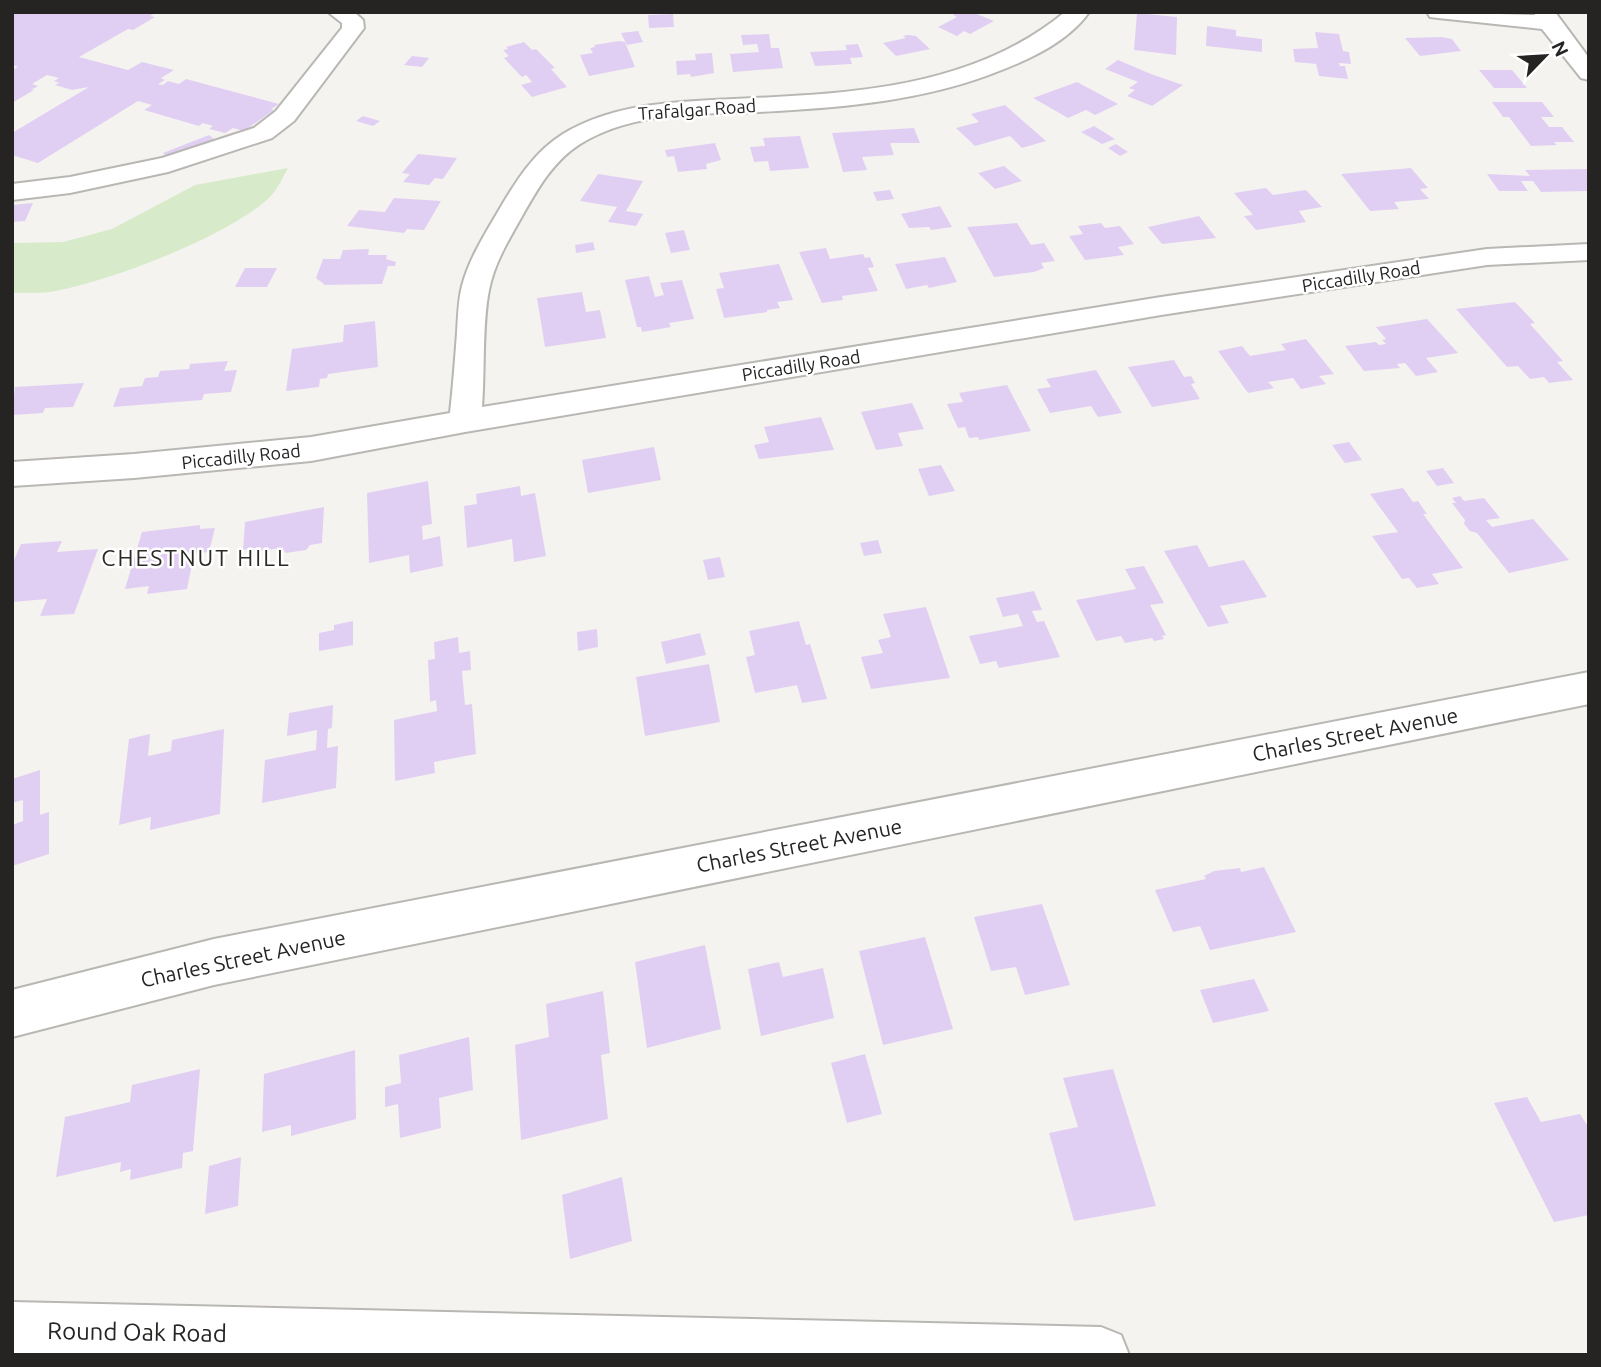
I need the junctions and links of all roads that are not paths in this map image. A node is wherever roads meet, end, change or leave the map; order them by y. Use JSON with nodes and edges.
{"nodes":[{"id":1,"x":339,"y":12,"type":"edge"},
{"id":2,"x":1078,"y":12,"type":"edge"},
{"id":3,"x":1438,"y":12,"type":"edge"},
{"id":4,"x":1546,"y":18,"type":"edge"},
{"id":5,"x":1589,"y":74,"type":"edge"},
{"id":6,"x":12,"y":192,"type":"edge"},
{"id":7,"x":1589,"y":252,"type":"edge"},
{"id":8,"x":465,"y":421,"type":"junction"},
{"id":9,"x":12,"y":474,"type":"edge"},
{"id":10,"x":1589,"y":688,"type":"edge"},
{"id":11,"x":12,"y":1014,"type":"edge"},
{"id":12,"x":12,"y":1329,"type":"edge"},
{"id":13,"x":1101,"y":1355,"type":"edge"}],
"edges":[{"from":1,"to":6,"type":"street"},
{"from":2,"to":8,"type":"street","name":"Trafalgar Road"},
{"from":3,"to":4,"type":"street"},
{"from":4,"to":5,"type":"street"},
{"from":7,"to":8,"type":"street","name":"Piccadilly Road"},
{"from":8,"to":9,"type":"street","name":"Piccadilly Road"},
{"from":10,"to":11,"type":"street","name":"Charles Street Avenue"},
{"from":12,"to":13,"type":"street","name":"Round Oak Road"}]}
